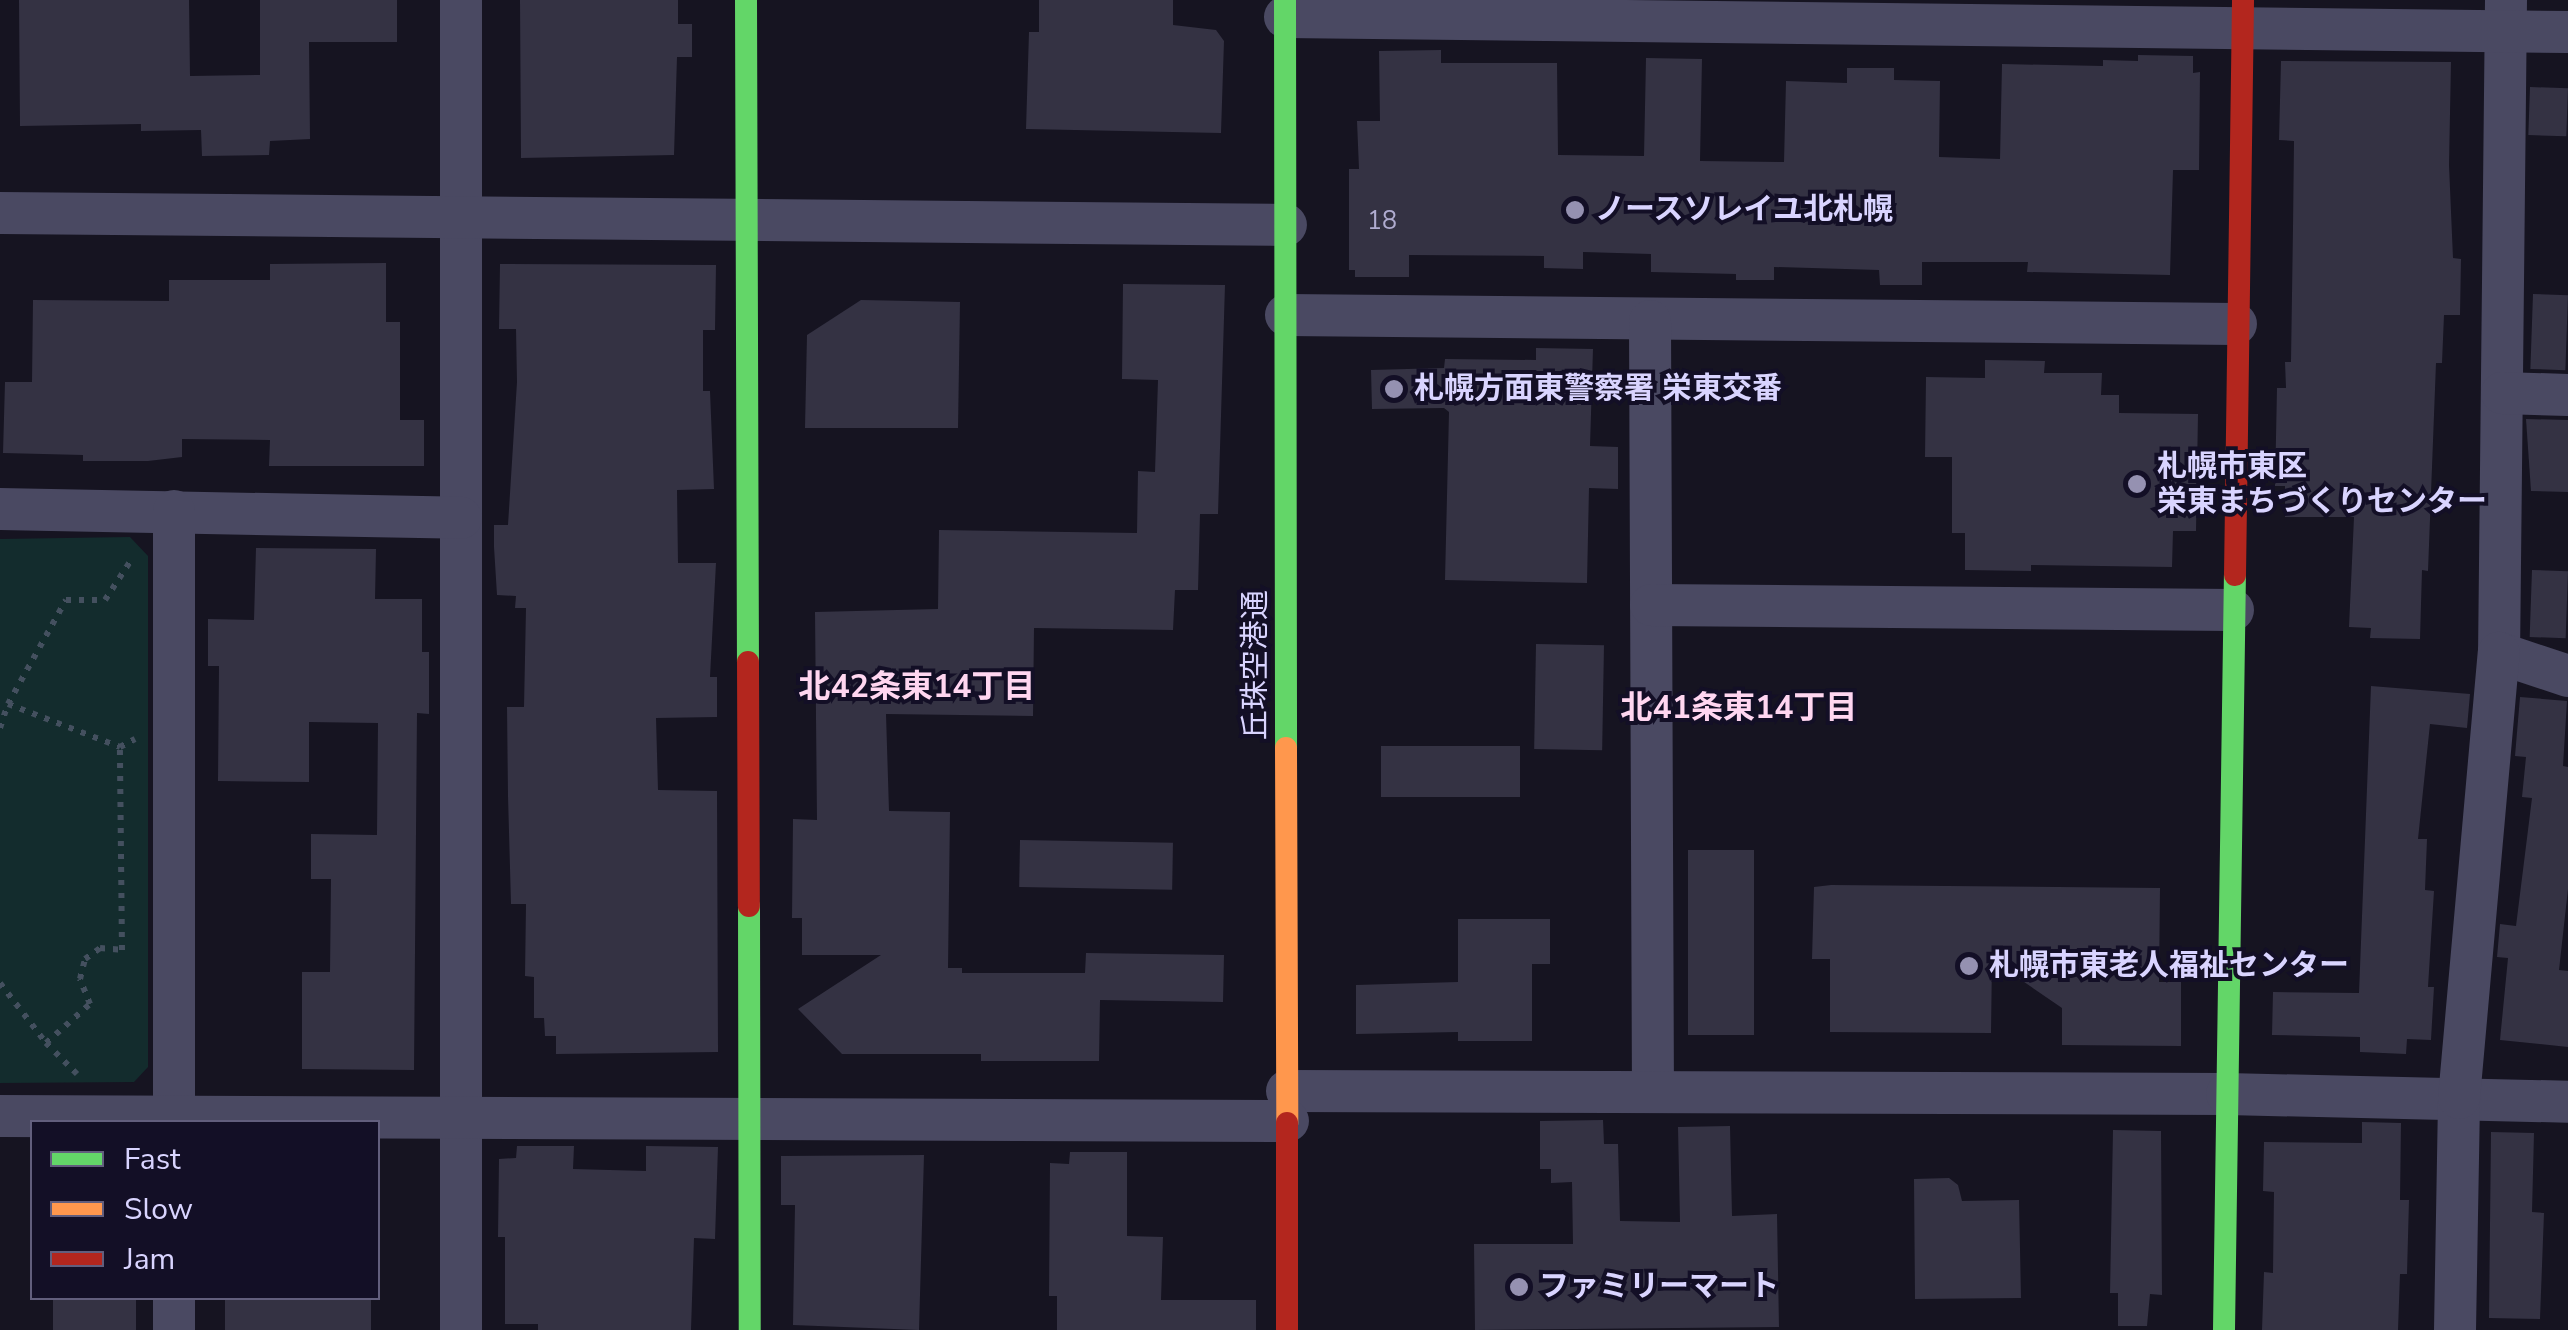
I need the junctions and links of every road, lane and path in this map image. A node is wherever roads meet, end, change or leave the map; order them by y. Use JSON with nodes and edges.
{"nodes":[{"id":1,"x":461,"y":0,"type":"edge"},
{"id":2,"x":746,"y":0,"type":"edge"},
{"id":3,"x":1285,"y":8,"type":"edge"},
{"id":4,"x":1620,"y":11,"type":"edge"},
{"id":5,"x":2242,"y":14,"type":"edge"},
{"id":6,"x":2506,"y":16,"type":"edge"},
{"id":7,"x":2568,"y":32,"type":"edge"},
{"id":8,"x":0,"y":213,"type":"edge"},
{"id":9,"x":461,"y":215,"type":"junction"},
{"id":10,"x":744,"y":220,"type":"junction"},
{"id":11,"x":1286,"y":226,"type":"junction"},
{"id":12,"x":1286,"y":315,"type":"junction"},
{"id":13,"x":1650,"y":320,"type":"junction"},
{"id":14,"x":2236,"y":324,"type":"junction"},
{"id":15,"x":2502,"y":393,"type":"junction"},
{"id":16,"x":2568,"y":394,"type":"edge"},
{"id":17,"x":0,"y":509,"type":"edge"},
{"id":18,"x":174,"y":511,"type":"junction"},
{"id":19,"x":462,"y":518,"type":"junction"},
{"id":20,"x":136,"y":553,"type":"dead end"},
{"id":21,"x":1651,"y":606,"type":"junction"},
{"id":22,"x":2233,"y":610,"type":"junction"},
{"id":23,"x":2499,"y":653,"type":"junction"},
{"id":24,"x":2568,"y":676,"type":"edge"},
{"id":25,"x":8,"y":704,"type":"junction"},
{"id":26,"x":0,"y":728,"type":"edge"},
{"id":27,"x":137,"y":738,"type":"dead end"},
{"id":28,"x":120,"y":747,"type":"junction"},
{"id":29,"x":122,"y":950,"type":"junction"},
{"id":30,"x":138,"y":950,"type":"dead end"},
{"id":31,"x":0,"y":983,"type":"edge"},
{"id":32,"x":46,"y":1042,"type":"junction"},
{"id":33,"x":89,"y":1086,"type":"dead end"},
{"id":34,"x":1654,"y":1090,"type":"junction"},
{"id":35,"x":2226,"y":1094,"type":"junction"},
{"id":36,"x":2459,"y":1098,"type":"junction"},
{"id":37,"x":2568,"y":1102,"type":"edge"},
{"id":38,"x":1287,"y":1106,"type":"junction"},
{"id":39,"x":0,"y":1116,"type":"edge"},
{"id":40,"x":174,"y":1120,"type":"edge"},
{"id":41,"x":462,"y":1120,"type":"junction"},
{"id":42,"x":751,"y":1120,"type":"junction"},
{"id":43,"x":174,"y":1300,"type":"edge"},
{"id":44,"x":174,"y":1330,"type":"edge"},
{"id":45,"x":461,"y":1330,"type":"edge"},
{"id":46,"x":750,"y":1330,"type":"edge"},
{"id":47,"x":1288,"y":1330,"type":"edge"},
{"id":48,"x":2224,"y":1330,"type":"edge"},
{"id":49,"x":2454,"y":1330,"type":"edge"}],
"edges":[{"from":1,"to":9,"type":"street"},
{"from":2,"to":10,"type":"street"},
{"from":3,"to":4,"type":"street"},
{"from":3,"to":11,"type":"street","name":"丘珠空港通"},
{"from":4,"to":5,"type":"street"},
{"from":5,"to":6,"type":"street"},
{"from":5,"to":14,"type":"street"},
{"from":6,"to":7,"type":"street"},
{"from":6,"to":15,"type":"street"},
{"from":8,"to":9,"type":"street"},
{"from":9,"to":10,"type":"street"},
{"from":9,"to":19,"type":"street"},
{"from":10,"to":11,"type":"street"},
{"from":10,"to":42,"type":"street"},
{"from":11,"to":12,"type":"street","name":"丘珠空港通"},
{"from":12,"to":13,"type":"street"},
{"from":12,"to":38,"type":"street","name":"丘珠空港通"},
{"from":13,"to":14,"type":"street"},
{"from":13,"to":21,"type":"street"},
{"from":14,"to":22,"type":"street"},
{"from":15,"to":16,"type":"street"},
{"from":15,"to":23,"type":"street"},
{"from":17,"to":18,"type":"street"},
{"from":18,"to":19,"type":"street"},
{"from":18,"to":40,"type":"street"},
{"from":19,"to":41,"type":"street"},
{"from":20,"to":25,"type":"path"},
{"from":21,"to":22,"type":"street"},
{"from":21,"to":34,"type":"street"},
{"from":22,"to":35,"type":"street"},
{"from":23,"to":24,"type":"street"},
{"from":23,"to":36,"type":"street"},
{"from":25,"to":26,"type":"path"},
{"from":25,"to":28,"type":"path"},
{"from":27,"to":28,"type":"path"},
{"from":28,"to":29,"type":"path"},
{"from":29,"to":30,"type":"path"},
{"from":29,"to":32,"type":"path"},
{"from":31,"to":32,"type":"path"},
{"from":32,"to":33,"type":"path"},
{"from":34,"to":35,"type":"street"},
{"from":34,"to":38,"type":"street"},
{"from":35,"to":36,"type":"street"},
{"from":35,"to":48,"type":"street"},
{"from":36,"to":37,"type":"street"},
{"from":36,"to":49,"type":"street"},
{"from":38,"to":42,"type":"street"},
{"from":38,"to":47,"type":"street","name":"丘珠空港通"},
{"from":39,"to":40,"type":"street"},
{"from":40,"to":41,"type":"street"},
{"from":41,"to":42,"type":"street"},
{"from":41,"to":45,"type":"street"},
{"from":42,"to":46,"type":"street"},
{"from":43,"to":44,"type":"street"}]}
